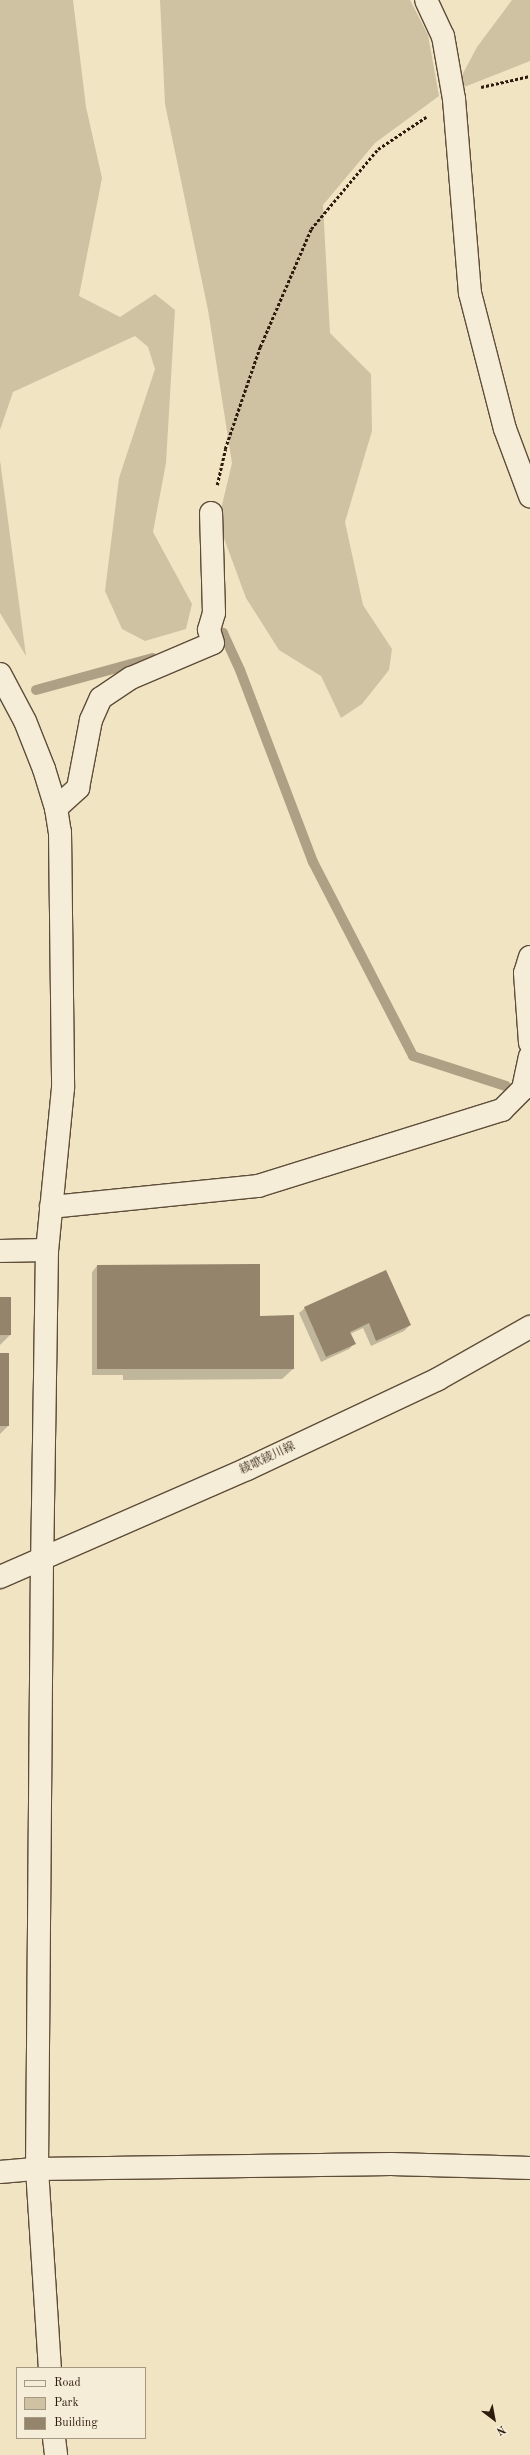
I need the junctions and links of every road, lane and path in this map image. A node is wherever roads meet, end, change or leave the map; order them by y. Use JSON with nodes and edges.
{"nodes":[{"id":1,"x":426,"y":0,"type":"edge"},
{"id":2,"x":530,"y":76,"type":"edge"},
{"id":3,"x":454,"y":99,"type":"junction"},
{"id":4,"x":530,"y":496,"type":"edge"},
{"id":5,"x":211,"y":513,"type":"joint"},
{"id":6,"x":0,"y":674,"type":"edge"},
{"id":7,"x":56,"y":808,"type":"junction"},
{"id":8,"x":530,"y":957,"type":"edge"},
{"id":9,"x":530,"y":1043,"type":"edge"},
{"id":10,"x":530,"y":1057,"type":"edge"},
{"id":11,"x":51,"y":1207,"type":"junction"},
{"id":12,"x":47,"y":1250,"type":"junction"},
{"id":13,"x":0,"y":1251,"type":"edge"},
{"id":14,"x":530,"y":1327,"type":"edge"},
{"id":15,"x":42,"y":1559,"type":"junction"},
{"id":16,"x":0,"y":1577,"type":"edge"},
{"id":17,"x":530,"y":2168,"type":"edge"},
{"id":18,"x":37,"y":2169,"type":"junction"},
{"id":19,"x":0,"y":2172,"type":"edge"},
{"id":20,"x":50,"y":2367,"type":"edge"},
{"id":21,"x":54,"y":2439,"type":"edge"},
{"id":22,"x":56,"y":2455,"type":"edge"}],
"edges":[{"from":1,"to":3,"type":"street"},
{"from":2,"to":3,"type":"path"},
{"from":3,"to":4,"type":"street"},
{"from":3,"to":5,"type":"path"},
{"from":5,"to":7,"type":"street"},
{"from":6,"to":7,"type":"street"},
{"from":7,"to":11,"type":"street"},
{"from":8,"to":9,"type":"street"},
{"from":10,"to":11,"type":"street"},
{"from":11,"to":12,"type":"street"},
{"from":12,"to":13,"type":"street"},
{"from":12,"to":15,"type":"street"},
{"from":14,"to":15,"type":"street","name":"綾歌綾川線"},
{"from":15,"to":16,"type":"street","name":"綾歌綾川線"},
{"from":15,"to":18,"type":"street"},
{"from":17,"to":18,"type":"street"},
{"from":18,"to":19,"type":"street"},
{"from":18,"to":20,"type":"street"},
{"from":21,"to":22,"type":"street"}]}
